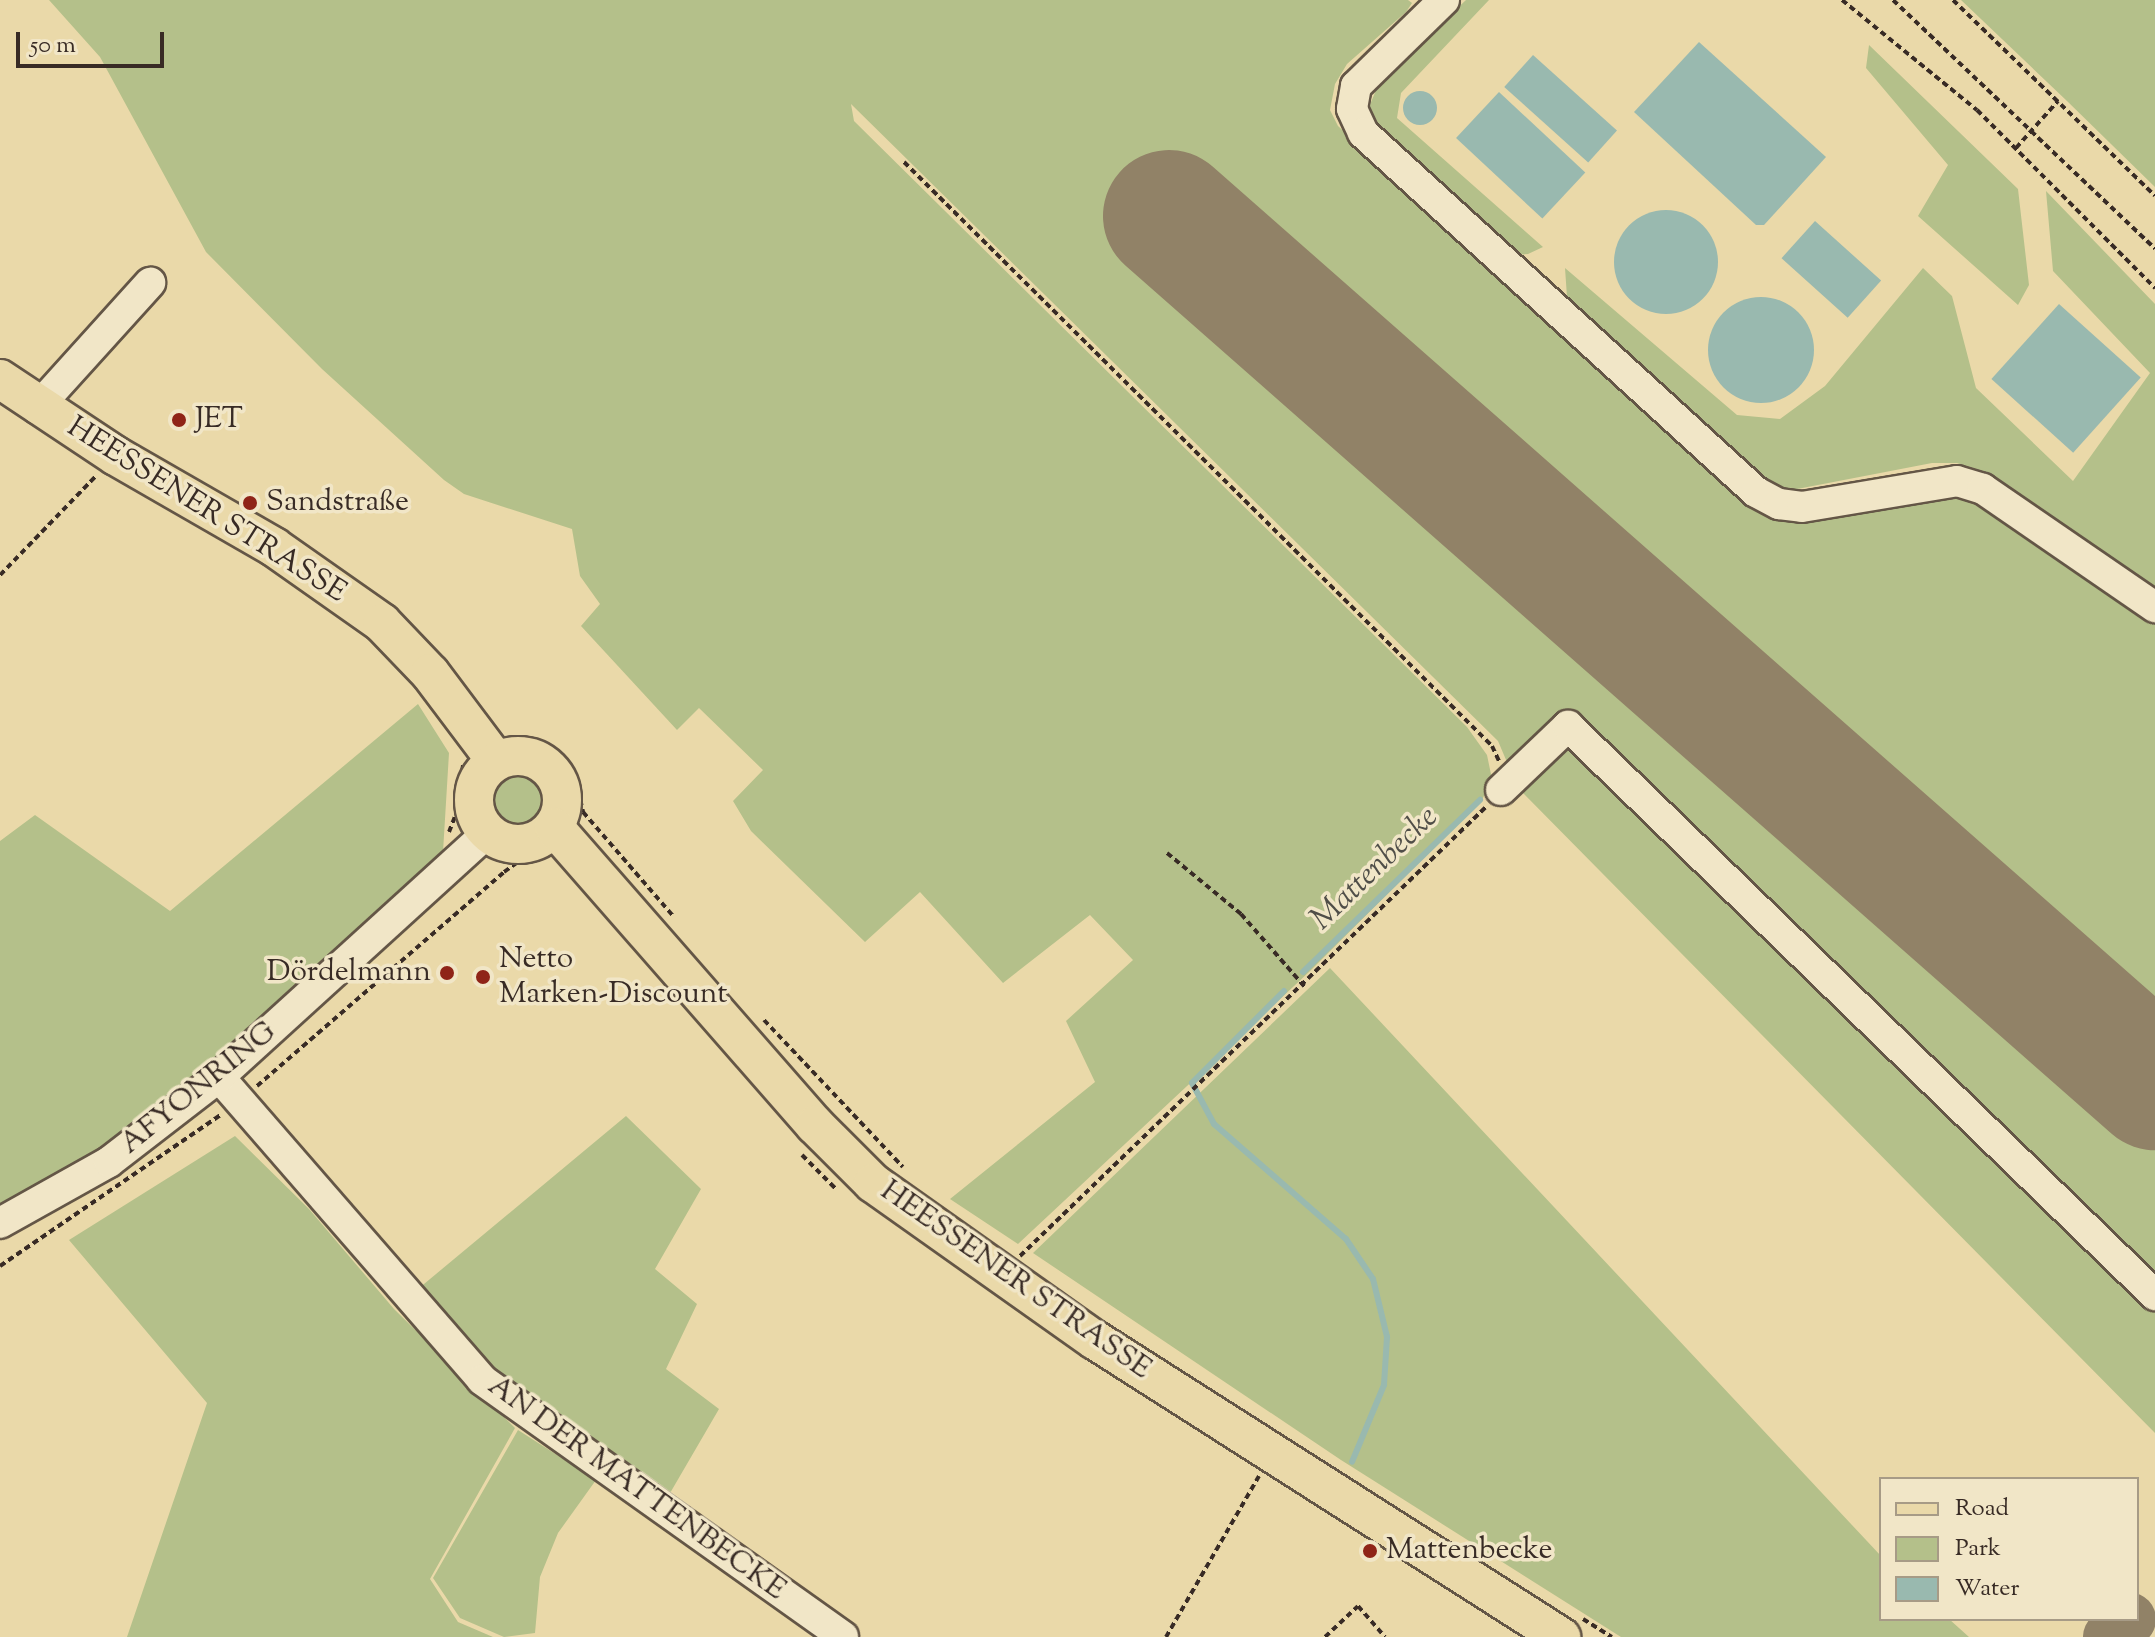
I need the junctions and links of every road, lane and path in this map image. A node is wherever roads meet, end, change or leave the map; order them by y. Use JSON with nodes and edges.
{"nodes":[{"id":1,"x":1444,"y":0,"type":"edge"},
{"id":2,"x":1842,"y":0,"type":"edge"},
{"id":3,"x":1893,"y":0,"type":"edge"},
{"id":4,"x":1953,"y":0,"type":"edge"},
{"id":5,"x":2058,"y":101,"type":"junction"},
{"id":6,"x":2031,"y":131,"type":"junction"},
{"id":7,"x":2016,"y":148,"type":"junction"},
{"id":8,"x":904,"y":162,"type":"dead end"},
{"id":9,"x":2155,"y":196,"type":"edge"},
{"id":10,"x":2155,"y":249,"type":"edge"},
{"id":11,"x":150,"y":283,"type":"dead end"},
{"id":12,"x":2155,"y":288,"type":"edge"},
{"id":13,"x":0,"y":379,"type":"edge"},
{"id":14,"x":37,"y":408,"type":"junction"},
{"id":15,"x":101,"y":472,"type":"junction"},
{"id":16,"x":0,"y":575,"type":"edge"},
{"id":17,"x":2155,"y":607,"type":"edge"},
{"id":18,"x":489,"y":751,"type":"junction"},
{"id":19,"x":1501,"y":790,"type":"junction"},
{"id":20,"x":449,"y":832,"type":"dead end"},
{"id":21,"x":487,"y":833,"type":"junction"},
{"id":22,"x":554,"y":842,"type":"junction"},
{"id":23,"x":1167,"y":853,"type":"dead end"},
{"id":24,"x":678,"y":922,"type":"dead end"},
{"id":25,"x":1305,"y":987,"type":"junction"},
{"id":26,"x":761,"y":1017,"type":"dead end"},
{"id":27,"x":219,"y":1077,"type":"junction"},
{"id":28,"x":240,"y":1101,"type":"junction"},
{"id":29,"x":907,"y":1171,"type":"dead end"},
{"id":30,"x":0,"y":1223,"type":"edge"},
{"id":31,"x":1016,"y":1261,"type":"junction"},
{"id":32,"x":0,"y":1266,"type":"edge"},
{"id":33,"x":2155,"y":1295,"type":"edge"},
{"id":34,"x":1273,"y":1453,"type":"junction"},
{"id":35,"x":1566,"y":1624,"type":"edge"},
{"id":36,"x":843,"y":1637,"type":"edge"},
{"id":37,"x":1166,"y":1637,"type":"edge"},
{"id":38,"x":1325,"y":1637,"type":"edge"},
{"id":39,"x":1385,"y":1637,"type":"edge"},
{"id":40,"x":1612,"y":1637,"type":"edge"}],
"edges":[{"from":1,"to":17,"type":"street"},
{"from":2,"to":7,"type":"path"},
{"from":3,"to":6,"type":"path"},
{"from":4,"to":5,"type":"path"},
{"from":5,"to":6,"type":"path"},
{"from":5,"to":9,"type":"path"},
{"from":6,"to":7,"type":"path"},
{"from":6,"to":10,"type":"path"},
{"from":7,"to":12,"type":"path"},
{"from":8,"to":19,"type":"path"},
{"from":11,"to":14,"type":"street"},
{"from":13,"to":14,"type":"main road","name":"HEESSENER STRASSE"},
{"from":14,"to":15,"type":"main road","name":"HEESSENER STRASSE"},
{"from":15,"to":16,"type":"path"},
{"from":15,"to":18,"type":"main road","name":"HEESSENER STRASSE"},
{"from":18,"to":20,"type":"path"},
{"from":18,"to":21,"type":"main road"},
{"from":18,"to":22,"type":"main road"},
{"from":18,"to":24,"type":"path"},
{"from":19,"to":25,"type":"path"},
{"from":19,"to":33,"type":"street"},
{"from":21,"to":22,"type":"main road"},
{"from":21,"to":27,"type":"street","name":"AFYONRING"},
{"from":22,"to":28,"type":"path"},
{"from":22,"to":31,"type":"main road","name":"HEESSENER STRASSE"},
{"from":23,"to":25,"type":"path"},
{"from":25,"to":31,"type":"path"},
{"from":26,"to":29,"type":"path"},
{"from":27,"to":28,"type":"street","name":"AN DER MATTENBECKE"},
{"from":27,"to":30,"type":"street","name":"AFYONRING"},
{"from":28,"to":32,"type":"path"},
{"from":28,"to":36,"type":"street","name":"AN DER MATTENBECKE"},
{"from":31,"to":34,"type":"main road","name":"HEESSENER STRASSE"},
{"from":34,"to":35,"type":"main road","name":"HEESSENER STRASSE"},
{"from":34,"to":37,"type":"path"},
{"from":35,"to":40,"type":"path"},
{"from":38,"to":39,"type":"path"}]}
